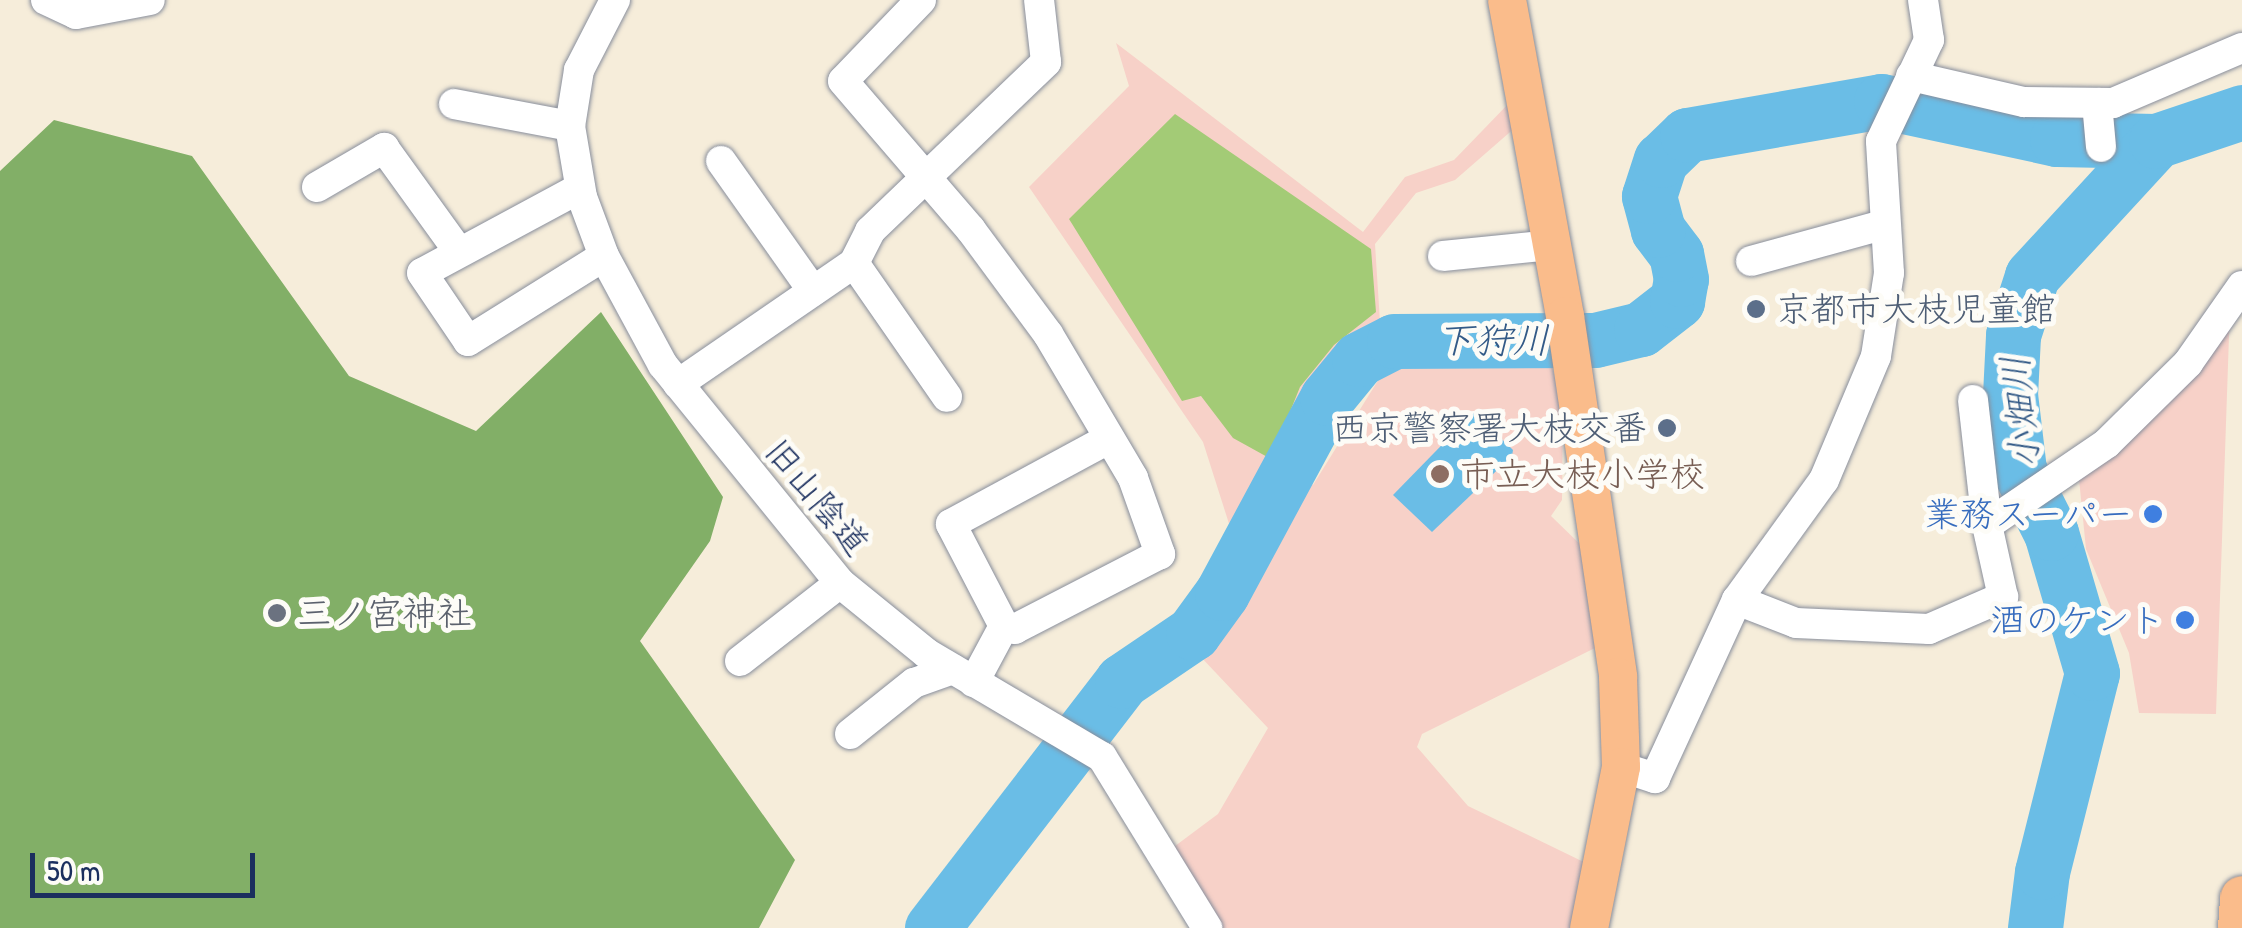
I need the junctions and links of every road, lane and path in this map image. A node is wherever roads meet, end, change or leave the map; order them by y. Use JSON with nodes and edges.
{"nodes":[{"id":1,"x":46,"y":0,"type":"edge"},
{"id":2,"x":150,"y":0,"type":"edge"},
{"id":3,"x":615,"y":0,"type":"edge"},
{"id":4,"x":921,"y":0,"type":"edge"},
{"id":5,"x":1039,"y":0,"type":"edge"},
{"id":6,"x":1508,"y":0,"type":"edge"},
{"id":7,"x":1923,"y":0,"type":"edge"},
{"id":8,"x":2242,"y":48,"type":"edge"},
{"id":9,"x":1908,"y":82,"type":"junction"},
{"id":10,"x":454,"y":104,"type":"dead end"},
{"id":11,"x":2098,"y":110,"type":"junction"},
{"id":12,"x":570,"y":126,"type":"junction"},
{"id":13,"x":2101,"y":147,"type":"dead end"},
{"id":14,"x":722,"y":161,"type":"dead end"},
{"id":15,"x":925,"y":175,"type":"junction"},
{"id":16,"x":318,"y":187,"type":"dead end"},
{"id":17,"x":580,"y":188,"type":"junction"},
{"id":18,"x":1883,"y":224,"type":"junction"},
{"id":19,"x":1552,"y":245,"type":"junction"},
{"id":20,"x":459,"y":252,"type":"junction"},
{"id":21,"x":604,"y":256,"type":"junction"},
{"id":22,"x":1443,"y":256,"type":"dead end"},
{"id":23,"x":1751,"y":261,"type":"dead end"},
{"id":24,"x":854,"y":263,"type":"junction"},
{"id":25,"x":2242,"y":286,"type":"edge"},
{"id":26,"x":812,"y":291,"type":"junction"},
{"id":27,"x":678,"y":384,"type":"junction"},
{"id":28,"x":947,"y":397,"type":"dead end"},
{"id":29,"x":1973,"y":400,"type":"dead end"},
{"id":30,"x":1108,"y":439,"type":"junction"},
{"id":31,"x":1993,"y":522,"type":"junction"},
{"id":32,"x":840,"y":583,"type":"junction"},
{"id":33,"x":1737,"y":600,"type":"junction"},
{"id":34,"x":1004,"y":626,"type":"junction"},
{"id":35,"x":740,"y":662,"type":"dead end"},
{"id":36,"x":964,"y":676,"type":"junction"},
{"id":37,"x":850,"y":734,"type":"dead end"},
{"id":38,"x":1620,"y":768,"type":"junction"},
{"id":39,"x":2242,"y":898,"type":"edge"},
{"id":40,"x":1207,"y":928,"type":"edge"},
{"id":41,"x":1589,"y":928,"type":"edge"},
{"id":42,"x":2240,"y":928,"type":"edge"}],
"edges":[{"from":1,"to":2,"type":"street"},
{"from":3,"to":12,"type":"street","name":"旧山陰道"},
{"from":4,"to":15,"type":"street"},
{"from":5,"to":15,"type":"street"},
{"from":6,"to":19,"type":"main road"},
{"from":7,"to":9,"type":"street"},
{"from":8,"to":11,"type":"street"},
{"from":9,"to":11,"type":"street"},
{"from":9,"to":18,"type":"street"},
{"from":10,"to":12,"type":"street"},
{"from":11,"to":13,"type":"street"},
{"from":12,"to":17,"type":"street","name":"旧山陰道"},
{"from":14,"to":26,"type":"street"},
{"from":15,"to":24,"type":"street"},
{"from":15,"to":30,"type":"street"},
{"from":16,"to":20,"type":"street"},
{"from":17,"to":20,"type":"street"},
{"from":17,"to":21,"type":"street","name":"旧山陰道"},
{"from":18,"to":23,"type":"street"},
{"from":18,"to":33,"type":"street"},
{"from":19,"to":22,"type":"street"},
{"from":19,"to":38,"type":"main road"},
{"from":20,"to":21,"type":"street"},
{"from":21,"to":27,"type":"street","name":"旧山陰道"},
{"from":24,"to":26,"type":"street"},
{"from":24,"to":28,"type":"street"},
{"from":25,"to":31,"type":"street"},
{"from":26,"to":27,"type":"street"},
{"from":27,"to":32,"type":"street","name":"旧山陰道"},
{"from":29,"to":31,"type":"street"},
{"from":30,"to":34,"type":"street"},
{"from":30,"to":34,"type":"street"},
{"from":31,"to":33,"type":"street"},
{"from":32,"to":35,"type":"street"},
{"from":32,"to":36,"type":"street","name":"旧山陰道"},
{"from":33,"to":38,"type":"street"},
{"from":34,"to":36,"type":"street"},
{"from":36,"to":37,"type":"street"},
{"from":36,"to":40,"type":"street","name":"旧山陰道"},
{"from":38,"to":41,"type":"main road"},
{"from":39,"to":42,"type":"highway"}]}
